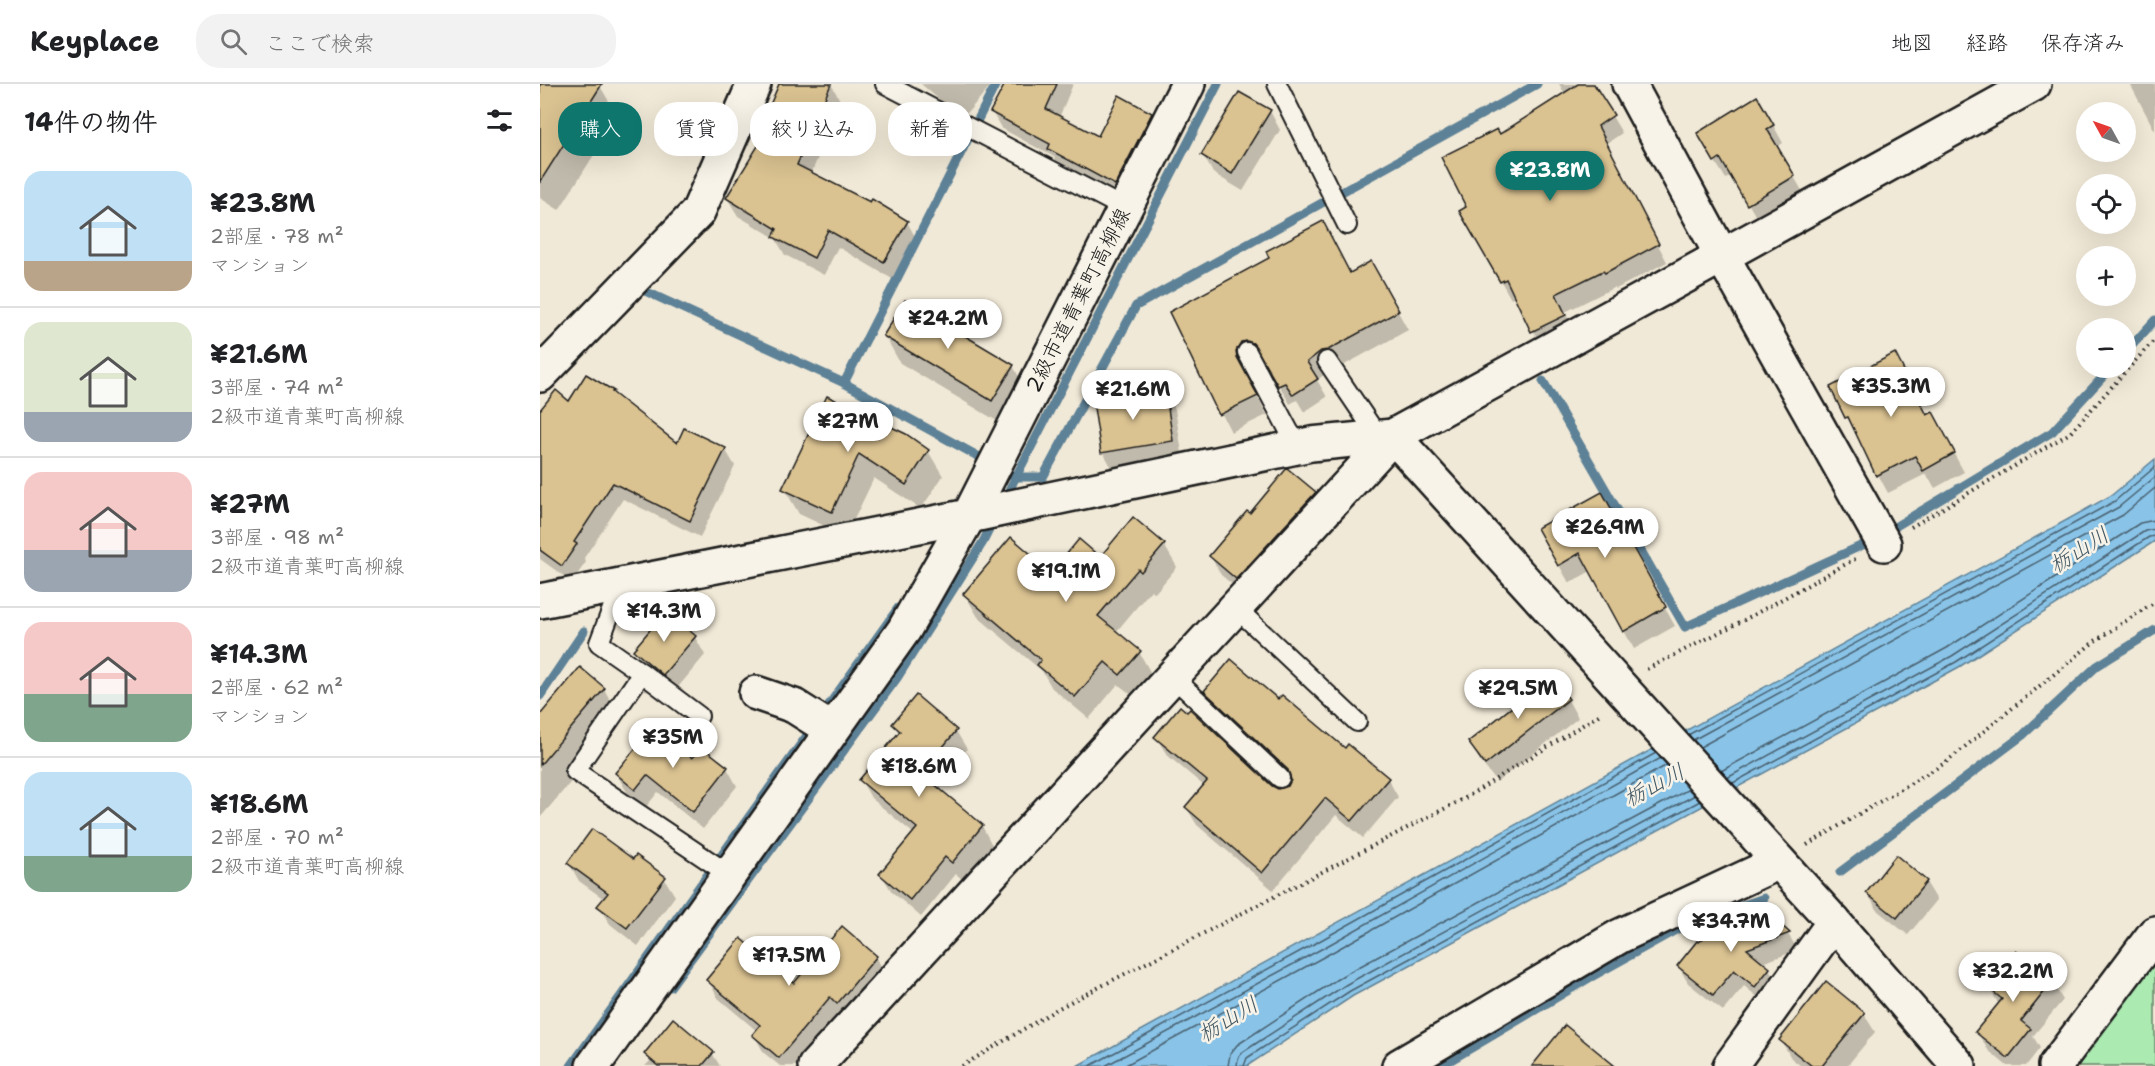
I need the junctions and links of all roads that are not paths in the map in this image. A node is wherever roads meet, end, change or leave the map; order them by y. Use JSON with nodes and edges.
{"nodes":[{"id":1,"x":754,"y":84,"type":"edge"},
{"id":2,"x":885,"y":84,"type":"edge"},
{"id":3,"x":1188,"y":84,"type":"edge"},
{"id":4,"x":1277,"y":84,"type":"edge"},
{"id":5,"x":1629,"y":84,"type":"edge"},
{"id":6,"x":2034,"y":84,"type":"edge"},
{"id":7,"x":1124,"y":208,"type":"junction"},
{"id":8,"x":1347,"y":225,"type":"dead end"},
{"id":9,"x":1722,"y":256,"type":"junction"},
{"id":10,"x":1247,"y":351,"type":"dead end"},
{"id":11,"x":1327,"y":361,"type":"dead end"},
{"id":12,"x":540,"y":375,"type":"edge"},
{"id":13,"x":1386,"y":437,"type":"junction"},
{"id":14,"x":1300,"y":446,"type":"junction"},
{"id":15,"x":969,"y":516,"type":"junction"},
{"id":16,"x":1884,"y":544,"type":"dead end"},
{"id":17,"x":621,"y":585,"type":"junction"},
{"id":18,"x":540,"y":601,"type":"edge"},
{"id":19,"x":1236,"y":608,"type":"junction"},
{"id":20,"x":642,"y":673,"type":"junction"},
{"id":21,"x":1173,"y":677,"type":"junction"},
{"id":22,"x":756,"y":693,"type":"dead end"},
{"id":23,"x":699,"y":716,"type":"dead end"},
{"id":24,"x":1357,"y":722,"type":"dead end"},
{"id":25,"x":832,"y":730,"type":"junction"},
{"id":26,"x":1280,"y":778,"type":"dead end"},
{"id":27,"x":1779,"y":850,"type":"junction"},
{"id":28,"x":729,"y":875,"type":"junction"},
{"id":29,"x":1834,"y":922,"type":"junction"},
{"id":30,"x":2150,"y":949,"type":"edge"},
{"id":31,"x":593,"y":1066,"type":"edge"},
{"id":32,"x":816,"y":1066,"type":"edge"},
{"id":33,"x":1399,"y":1066,"type":"edge"},
{"id":34,"x":1730,"y":1066,"type":"edge"},
{"id":35,"x":1959,"y":1066,"type":"edge"},
{"id":36,"x":2055,"y":1066,"type":"edge"}],
"edges":[{"from":1,"to":12,"type":"street"},
{"from":2,"to":7,"type":"lane"},
{"from":3,"to":7,"type":"street","name":"2級市道青葉町高柳線"},
{"from":4,"to":8,"type":"lane"},
{"from":5,"to":9,"type":"street"},
{"from":6,"to":9,"type":"street"},
{"from":7,"to":15,"type":"street","name":"2級市道青葉町高柳線"},
{"from":9,"to":13,"type":"street"},
{"from":9,"to":16,"type":"street"},
{"from":10,"to":14,"type":"lane"},
{"from":11,"to":13,"type":"lane"},
{"from":13,"to":14,"type":"street"},
{"from":13,"to":19,"type":"street"},
{"from":13,"to":27,"type":"street"},
{"from":14,"to":15,"type":"street"},
{"from":15,"to":17,"type":"street"},
{"from":15,"to":25,"type":"street","name":"2級市道青葉町高柳線"},
{"from":17,"to":18,"type":"street"},
{"from":17,"to":20,"type":"lane"},
{"from":19,"to":21,"type":"street"},
{"from":19,"to":24,"type":"lane"},
{"from":20,"to":23,"type":"lane"},
{"from":20,"to":28,"type":"lane"},
{"from":21,"to":26,"type":"lane"},
{"from":21,"to":32,"type":"street"},
{"from":22,"to":25,"type":"street"},
{"from":25,"to":28,"type":"street","name":"2級市道青葉町高柳線"},
{"from":27,"to":29,"type":"street"},
{"from":27,"to":33,"type":"street"},
{"from":28,"to":31,"type":"street","name":"2級市道青葉町高柳線"},
{"from":29,"to":34,"type":"street"},
{"from":29,"to":35,"type":"street"},
{"from":30,"to":36,"type":"street"}]}
